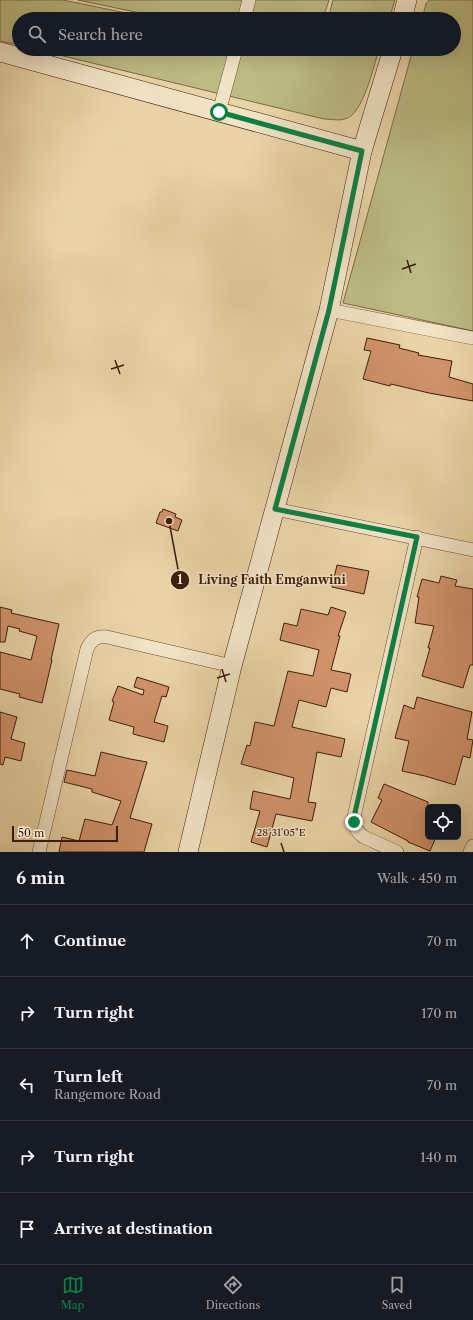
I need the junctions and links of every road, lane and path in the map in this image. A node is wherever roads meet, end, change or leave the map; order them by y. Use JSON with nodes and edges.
{"nodes":[{"id":1,"x":249,"y":0,"type":"edge"},
{"id":2,"x":407,"y":0,"type":"edge"},
{"id":3,"x":246,"y":12,"type":"edge"},
{"id":4,"x":404,"y":12,"type":"edge"},
{"id":5,"x":0,"y":52,"type":"edge"},
{"id":6,"x":12,"y":55,"type":"edge"},
{"id":7,"x":15,"y":56,"type":"edge"},
{"id":8,"x":234,"y":56,"type":"edge"},
{"id":9,"x":391,"y":56,"type":"edge"},
{"id":10,"x":219,"y":112,"type":"junction"},
{"id":11,"x":362,"y":151,"type":"junction"},
{"id":12,"x":329,"y":310,"type":"junction"},
{"id":13,"x":473,"y":338,"type":"edge"},
{"id":14,"x":275,"y":509,"type":"junction"},
{"id":15,"x":417,"y":537,"type":"junction"},
{"id":16,"x":473,"y":550,"type":"edge"},
{"id":17,"x":232,"y":666,"type":"junction"},
{"id":18,"x":473,"y":846,"type":"edge"},
{"id":19,"x":39,"y":852,"type":"edge"},
{"id":20,"x":188,"y":852,"type":"edge"},
{"id":21,"x":397,"y":852,"type":"edge"},
{"id":22,"x":470,"y":852,"type":"edge"}],
"edges":[{"from":1,"to":3,"type":"street"},
{"from":2,"to":4,"type":"street"},
{"from":5,"to":6,"type":"street"},
{"from":7,"to":10,"type":"street"},
{"from":8,"to":10,"type":"street"},
{"from":9,"to":11,"type":"street"},
{"from":10,"to":11,"type":"street"},
{"from":11,"to":12,"type":"street"},
{"from":12,"to":13,"type":"street"},
{"from":12,"to":14,"type":"street"},
{"from":14,"to":15,"type":"street"},
{"from":14,"to":17,"type":"street"},
{"from":15,"to":16,"type":"street"},
{"from":15,"to":21,"type":"street"},
{"from":17,"to":19,"type":"street"},
{"from":17,"to":20,"type":"street"},
{"from":18,"to":22,"type":"street"}]}
